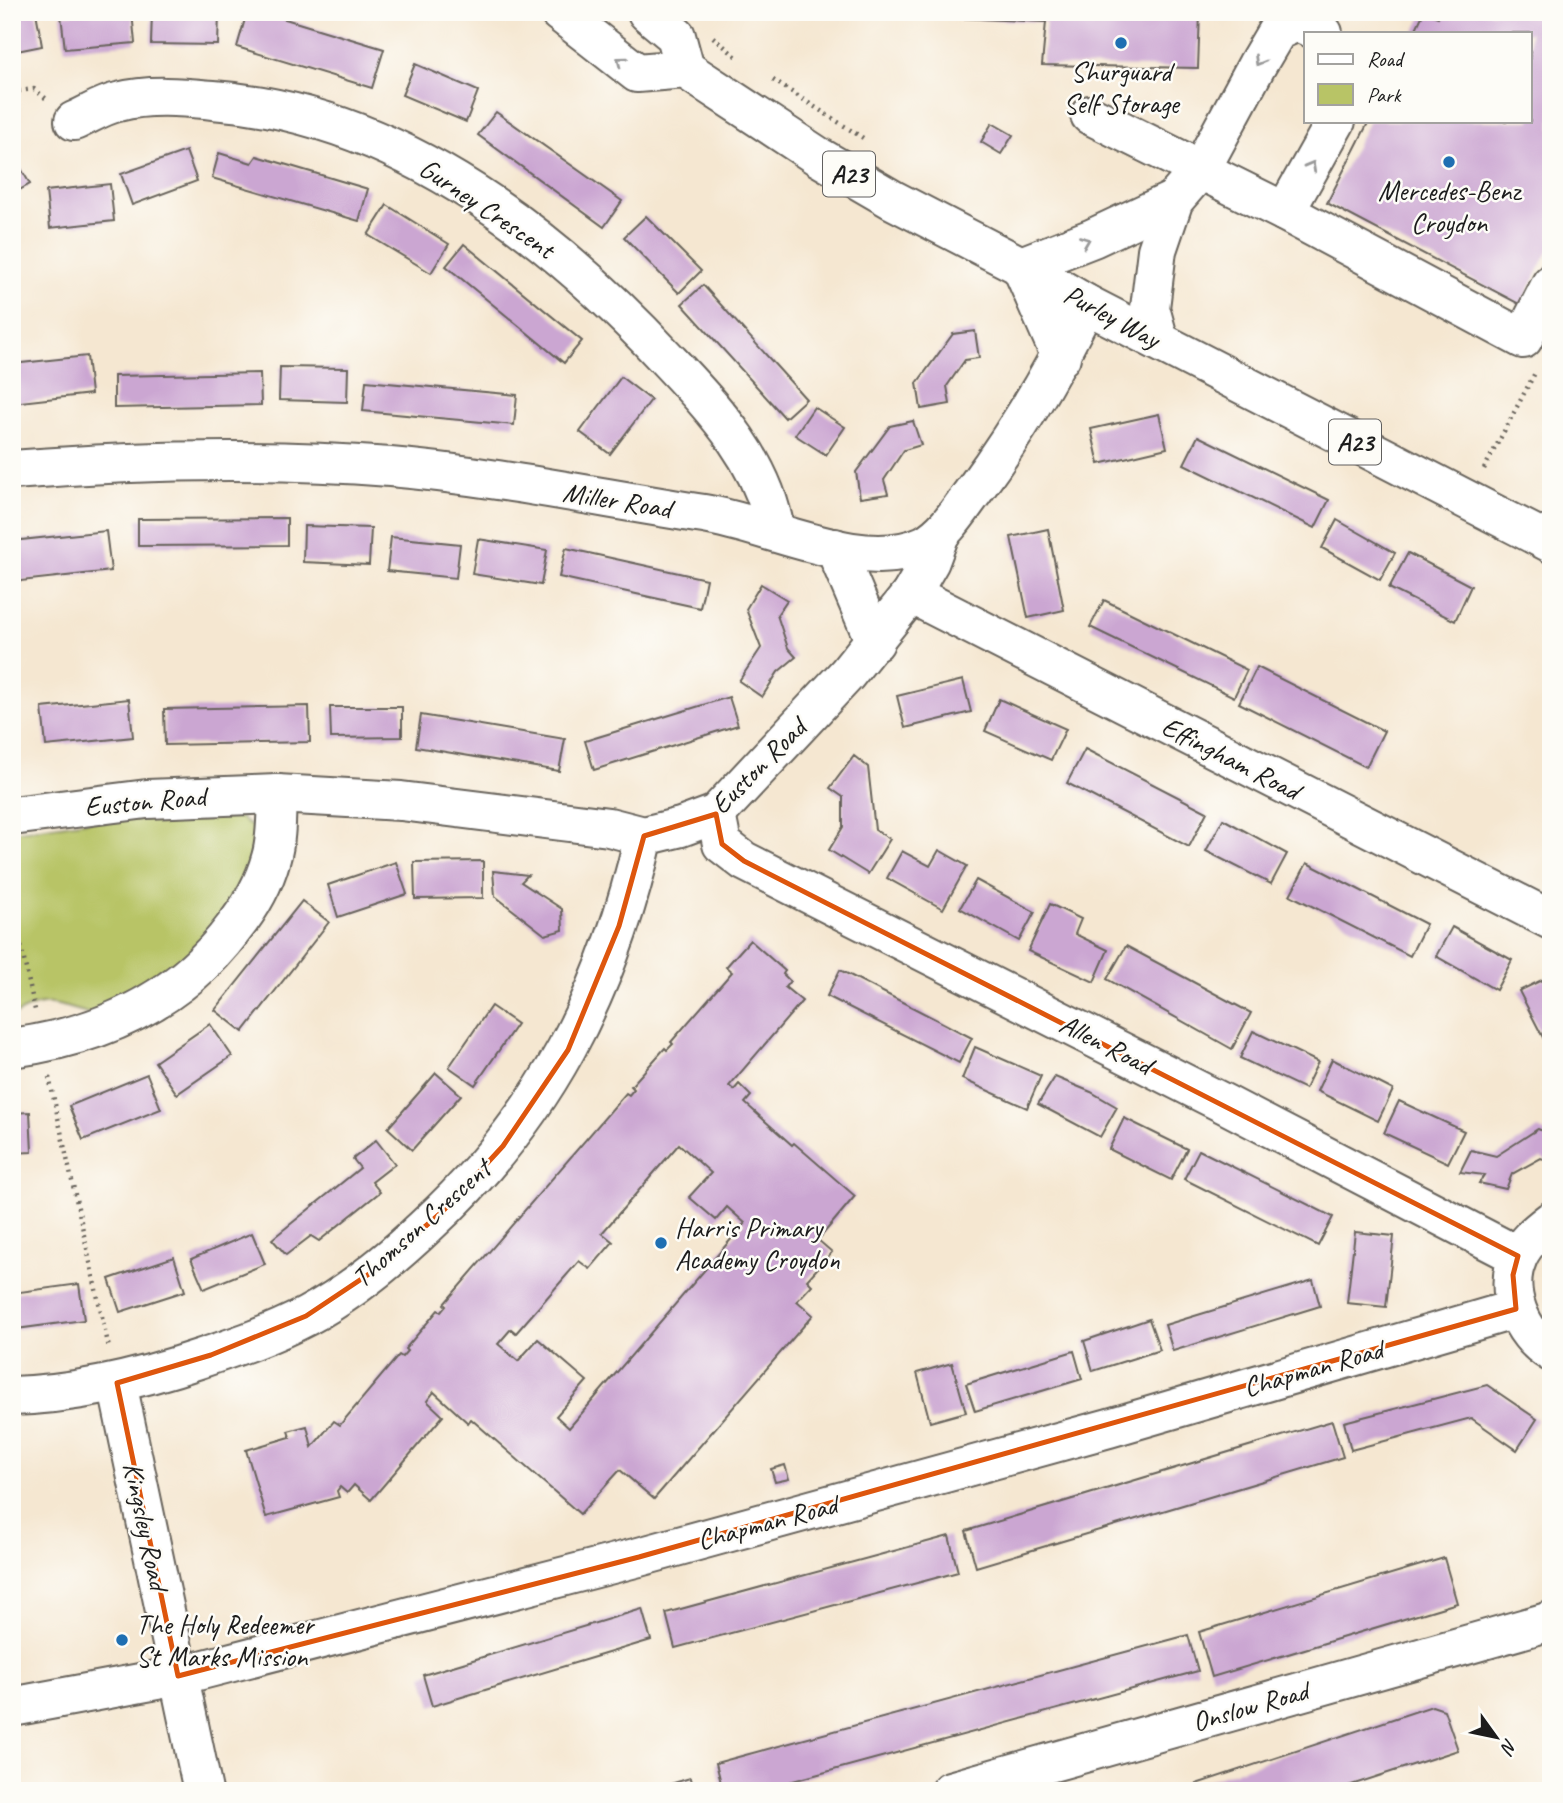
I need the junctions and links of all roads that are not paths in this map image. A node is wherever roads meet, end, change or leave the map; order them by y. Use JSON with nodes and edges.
{"nodes":[{"id":1,"x":559,"y":12,"type":"edge"},
{"id":2,"x":648,"y":12,"type":"edge"},
{"id":3,"x":1321,"y":32,"type":"edge"},
{"id":4,"x":685,"y":69,"type":"junction"},
{"id":5,"x":1090,"y":116,"type":"dead end"},
{"id":6,"x":74,"y":121,"type":"dead end"},
{"id":7,"x":1335,"y":122,"type":"edge"},
{"id":8,"x":1201,"y":169,"type":"junction"},
{"id":9,"x":1174,"y":200,"type":"junction"},
{"id":10,"x":1285,"y":212,"type":"junction"},
{"id":11,"x":1021,"y":266,"type":"junction"},
{"id":12,"x":1551,"y":284,"type":"edge"},
{"id":13,"x":1086,"y":304,"type":"junction"},
{"id":14,"x":1158,"y":341,"type":"junction"},
{"id":15,"x":1061,"y":357,"type":"junction"},
{"id":16,"x":12,"y":470,"type":"edge"},
{"id":17,"x":775,"y":531,"type":"junction"},
{"id":18,"x":940,"y":534,"type":"junction"},
{"id":19,"x":1551,"y":543,"type":"edge"},
{"id":20,"x":835,"y":548,"type":"junction"},
{"id":21,"x":911,"y":594,"type":"junction"},
{"id":22,"x":875,"y":642,"type":"junction"},
{"id":23,"x":277,"y":794,"type":"junction"},
{"id":24,"x":716,"y":814,"type":"junction"},
{"id":25,"x":12,"y":816,"type":"edge"},
{"id":26,"x":644,"y":836,"type":"junction"},
{"id":27,"x":1551,"y":920,"type":"edge"},
{"id":28,"x":27,"y":1046,"type":"edge"},
{"id":29,"x":1551,"y":1221,"type":"edge"},
{"id":30,"x":1518,"y":1256,"type":"junction"},
{"id":31,"x":1516,"y":1309,"type":"junction"},
{"id":32,"x":1551,"y":1352,"type":"edge"},
{"id":33,"x":117,"y":1383,"type":"junction"},
{"id":34,"x":12,"y":1396,"type":"edge"},
{"id":35,"x":1551,"y":1621,"type":"edge"},
{"id":36,"x":178,"y":1676,"type":"junction"},
{"id":37,"x":12,"y":1707,"type":"edge"},
{"id":38,"x":203,"y":1791,"type":"edge"},
{"id":39,"x":950,"y":1791,"type":"edge"}],
"edges":[{"from":4,"to":1,"type":"main road","one_way":true},
{"from":2,"to":4,"type":"main road"},
{"from":3,"to":8,"type":"main road","one_way":true},
{"from":4,"to":11,"type":"main road","name":"Purley Way","number":"A23"},
{"from":5,"to":8,"type":"main road"},
{"from":6,"to":17,"type":"main road","name":"Gurney Crescent"},
{"from":10,"to":7,"type":"main road","one_way":true},
{"from":8,"to":9,"type":"main road"},
{"from":8,"to":10,"type":"main road"},
{"from":11,"to":9,"type":"main road","one_way":true},
{"from":9,"to":14,"type":"main road"},
{"from":10,"to":12,"type":"main road"},
{"from":11,"to":13,"type":"main road","name":"Purley Way","number":"A23"},
{"from":11,"to":15,"type":"main road"},
{"from":13,"to":14,"type":"main road","name":"Purley Way","number":"A23"},
{"from":13,"to":15,"type":"main road","name":"Miller Road"},
{"from":14,"to":19,"type":"main road","name":"Purley Way","number":"A23"},
{"from":15,"to":18,"type":"main road","name":"Miller Road"},
{"from":16,"to":17,"type":"main road","name":"Miller Road"},
{"from":17,"to":20,"type":"main road","name":"Miller Road"},
{"from":18,"to":20,"type":"main road","name":"Miller Road"},
{"from":18,"to":21,"type":"main road","name":"Euston Road"},
{"from":20,"to":22,"type":"main road"},
{"from":21,"to":22,"type":"main road","name":"Euston Road"},
{"from":21,"to":27,"type":"main road","name":"Effingham Road"},
{"from":22,"to":24,"type":"main road","name":"Euston Road"},
{"from":23,"to":25,"type":"main road","name":"Euston Road"},
{"from":23,"to":26,"type":"main road","name":"Euston Road"},
{"from":23,"to":28,"type":"main road"},
{"from":24,"to":26,"type":"main road","name":"Euston Road"},
{"from":24,"to":30,"type":"main road","name":"Allen Road"},
{"from":26,"to":33,"type":"main road","name":"Thomson Crescent"},
{"from":29,"to":30,"type":"main road"},
{"from":30,"to":31,"type":"main road"},
{"from":31,"to":32,"type":"main road"},
{"from":31,"to":36,"type":"main road","name":"Chapman Road"},
{"from":33,"to":34,"type":"main road","name":"Thomson Crescent"},
{"from":33,"to":36,"type":"main road","name":"Kingsley Road"},
{"from":35,"to":39,"type":"main road","name":"Onslow Road"},
{"from":36,"to":37,"type":"main road","name":"Chapman Road"},
{"from":36,"to":38,"type":"main road","name":"Kingsley Road"}]}
